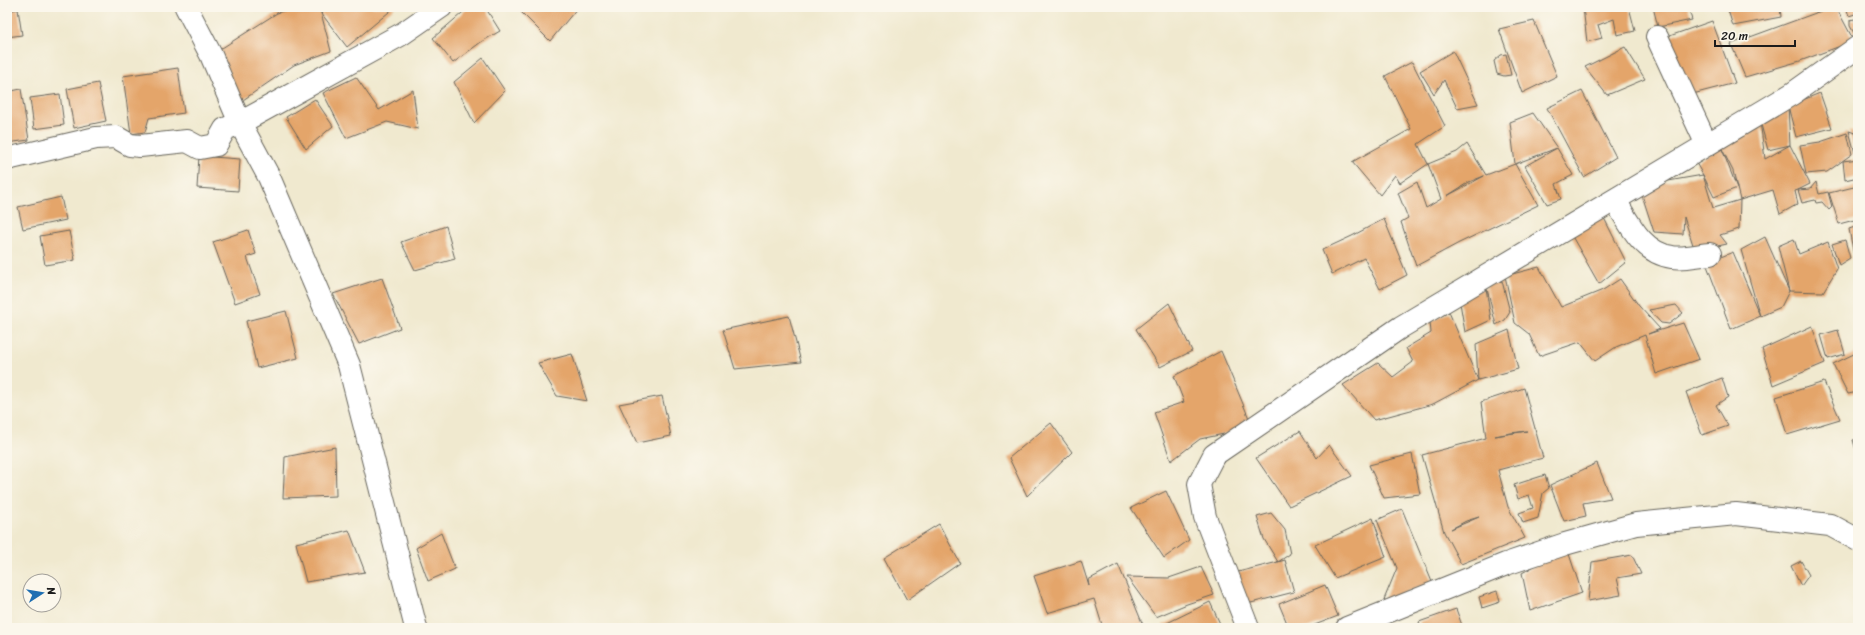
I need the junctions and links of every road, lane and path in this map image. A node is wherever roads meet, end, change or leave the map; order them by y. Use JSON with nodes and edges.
{"nodes":[{"id":1,"x":186,"y":7,"type":"edge"},
{"id":2,"x":441,"y":7,"type":"edge"},
{"id":3,"x":1657,"y":37,"type":"dead end"},
{"id":4,"x":1858,"y":47,"type":"edge"},
{"id":5,"x":240,"y":123,"type":"junction"},
{"id":6,"x":1707,"y":144,"type":"junction"},
{"id":7,"x":7,"y":159,"type":"edge"},
{"id":8,"x":1615,"y":200,"type":"junction"},
{"id":9,"x":1710,"y":254,"type":"dead end"},
{"id":10,"x":1858,"y":540,"type":"edge"},
{"id":11,"x":416,"y":628,"type":"edge"},
{"id":12,"x":1248,"y":628,"type":"edge"},
{"id":13,"x":1347,"y":628,"type":"edge"}],
"edges":[{"from":1,"to":5,"type":"street"},
{"from":2,"to":5,"type":"street"},
{"from":3,"to":6,"type":"street"},
{"from":4,"to":6,"type":"street"},
{"from":5,"to":7,"type":"street"},
{"from":5,"to":11,"type":"street"},
{"from":6,"to":8,"type":"street"},
{"from":8,"to":9,"type":"street"},
{"from":8,"to":12,"type":"street"},
{"from":10,"to":13,"type":"street"}]}
